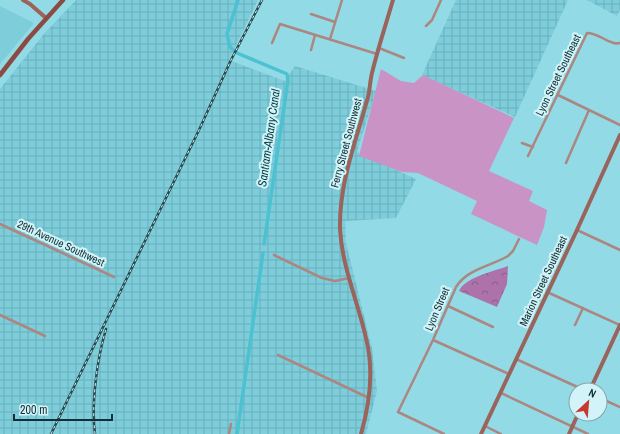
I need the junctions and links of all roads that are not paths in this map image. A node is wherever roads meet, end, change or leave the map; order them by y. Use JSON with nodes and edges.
{"nodes":[{"id":1,"x":24,"y":0,"type":"edge"},
{"id":2,"x":63,"y":0,"type":"edge"},
{"id":3,"x":342,"y":0,"type":"edge"},
{"id":4,"x":393,"y":0,"type":"edge"},
{"id":5,"x":441,"y":0,"type":"edge"},
{"id":6,"x":311,"y":14,"type":"dead end"},
{"id":7,"x":46,"y":18,"type":"junction"},
{"id":8,"x":335,"y":22,"type":"junction"},
{"id":9,"x":426,"y":26,"type":"dead end"},
{"id":10,"x":315,"y":34,"type":"junction"},
{"id":11,"x":330,"y":39,"type":"junction"},
{"id":12,"x":620,"y":43,"type":"edge"},
{"id":13,"x":272,"y":44,"type":"dead end"},
{"id":14,"x":378,"y":47,"type":"junction"},
{"id":15,"x":311,"y":50,"type":"dead end"},
{"id":16,"x":376,"y":54,"type":"junction"},
{"id":17,"x":404,"y":58,"type":"dead end"},
{"id":18,"x":0,"y":75,"type":"edge"},
{"id":19,"x":558,"y":95,"type":"junction"},
{"id":20,"x":590,"y":110,"type":"junction"},
{"id":21,"x":620,"y":125,"type":"edge"},
{"id":22,"x":620,"y":135,"type":"edge"},
{"id":23,"x":522,"y":142,"type":"dead end"},
{"id":24,"x":533,"y":147,"type":"junction"},
{"id":25,"x":528,"y":156,"type":"dead end"},
{"id":26,"x":566,"y":163,"type":"dead end"},
{"id":27,"x":0,"y":224,"type":"edge"},
{"id":28,"x":577,"y":230,"type":"junction"},
{"id":29,"x":519,"y":239,"type":"dead end"},
{"id":30,"x":620,"y":250,"type":"edge"},
{"id":31,"x":274,"y":255,"type":"dead end"},
{"id":32,"x":114,"y":277,"type":"dead end"},
{"id":33,"x":349,"y":278,"type":"junction"},
{"id":34,"x":547,"y":292,"type":"junction"},
{"id":35,"x":448,"y":306,"type":"junction"},
{"id":36,"x":583,"y":308,"type":"junction"},
{"id":37,"x":0,"y":315,"type":"edge"},
{"id":38,"x":575,"y":325,"type":"dead end"},
{"id":39,"x":620,"y":325,"type":"edge"},
{"id":40,"x":493,"y":327,"type":"dead end"},
{"id":41,"x":45,"y":336,"type":"dead end"},
{"id":42,"x":433,"y":340,"type":"junction"},
{"id":43,"x":278,"y":354,"type":"dead end"},
{"id":44,"x":516,"y":359,"type":"junction"},
{"id":45,"x":509,"y":374,"type":"junction"},
{"id":46,"x":594,"y":382,"type":"edge"},
{"id":47,"x":568,"y":383,"type":"edge"},
{"id":48,"x":501,"y":393,"type":"junction"},
{"id":49,"x":369,"y":398,"type":"junction"},
{"id":50,"x":608,"y":402,"type":"edge"},
{"id":51,"x":620,"y":407,"type":"edge"},
{"id":52,"x":574,"y":422,"type":"edge"},
{"id":53,"x":231,"y":424,"type":"dead end"},
{"id":54,"x":485,"y":426,"type":"junction"},
{"id":55,"x":572,"y":426,"type":"junction"},
{"id":56,"x":229,"y":434,"type":"edge"},
{"id":57,"x":361,"y":434,"type":"edge"},
{"id":58,"x":444,"y":434,"type":"edge"},
{"id":59,"x":481,"y":434,"type":"edge"},
{"id":60,"x":501,"y":434,"type":"edge"},
{"id":61,"x":569,"y":434,"type":"edge"},
{"id":62,"x":588,"y":434,"type":"edge"}],
"edges":[{"from":1,"to":7,"type":"street"},
{"from":2,"to":7,"type":"main road"},
{"from":3,"to":8,"type":"street"},
{"from":4,"to":14,"type":"street","name":"Ferry Street Southwest"},
{"from":5,"to":9,"type":"street"},
{"from":6,"to":8,"type":"street"},
{"from":7,"to":18,"type":"main road"},
{"from":8,"to":11,"type":"street"},
{"from":10,"to":11,"type":"street"},
{"from":10,"to":13,"type":"street"},
{"from":10,"to":15,"type":"street"},
{"from":11,"to":16,"type":"street"},
{"from":12,"to":19,"type":"street","name":"Lyon Street Southeast"},
{"from":14,"to":16,"type":"street","name":"Ferry Street Southwest"},
{"from":14,"to":17,"type":"street"},
{"from":16,"to":33,"type":"street","name":"Ferry Street Southwest"},
{"from":19,"to":20,"type":"street"},
{"from":19,"to":24,"type":"street","name":"Lyon Street Southeast"},
{"from":20,"to":21,"type":"street"},
{"from":20,"to":26,"type":"street"},
{"from":22,"to":28,"type":"street","name":"Marion Street Southeast"},
{"from":23,"to":24,"type":"street"},
{"from":24,"to":25,"type":"street","name":"Lyon Street Southeast"},
{"from":27,"to":32,"type":"street","name":"29th Avenue Southwest"},
{"from":28,"to":30,"type":"street"},
{"from":28,"to":34,"type":"street","name":"Marion Street Southeast"},
{"from":29,"to":35,"type":"street","name":"Lyon Street"},
{"from":31,"to":33,"type":"street"},
{"from":33,"to":49,"type":"street","name":"Ferry Street Southwest"},
{"from":34,"to":36,"type":"street"},
{"from":34,"to":44,"type":"street","name":"Marion Street Southeast"},
{"from":35,"to":40,"type":"street"},
{"from":35,"to":42,"type":"street","name":"Lyon Street"},
{"from":36,"to":38,"type":"street"},
{"from":36,"to":39,"type":"street"},
{"from":37,"to":41,"type":"street"},
{"from":39,"to":46,"type":"street"},
{"from":42,"to":45,"type":"street"},
{"from":42,"to":58,"type":"street","name":"Lyon Street"},
{"from":43,"to":49,"type":"street"},
{"from":44,"to":45,"type":"street","name":"Marion Street Southeast"},
{"from":44,"to":47,"type":"street"},
{"from":45,"to":48,"type":"street","name":"Marion Street Southeast"},
{"from":48,"to":54,"type":"street","name":"Marion Street Southeast"},
{"from":48,"to":55,"type":"street"},
{"from":49,"to":57,"type":"street","name":"Ferry Street Southwest"},
{"from":50,"to":51,"type":"street"},
{"from":52,"to":55,"type":"street"},
{"from":53,"to":56,"type":"street"},
{"from":54,"to":59,"type":"street","name":"Marion Street Southeast"},
{"from":54,"to":60,"type":"street"},
{"from":55,"to":61,"type":"street"},
{"from":55,"to":62,"type":"street"}]}
